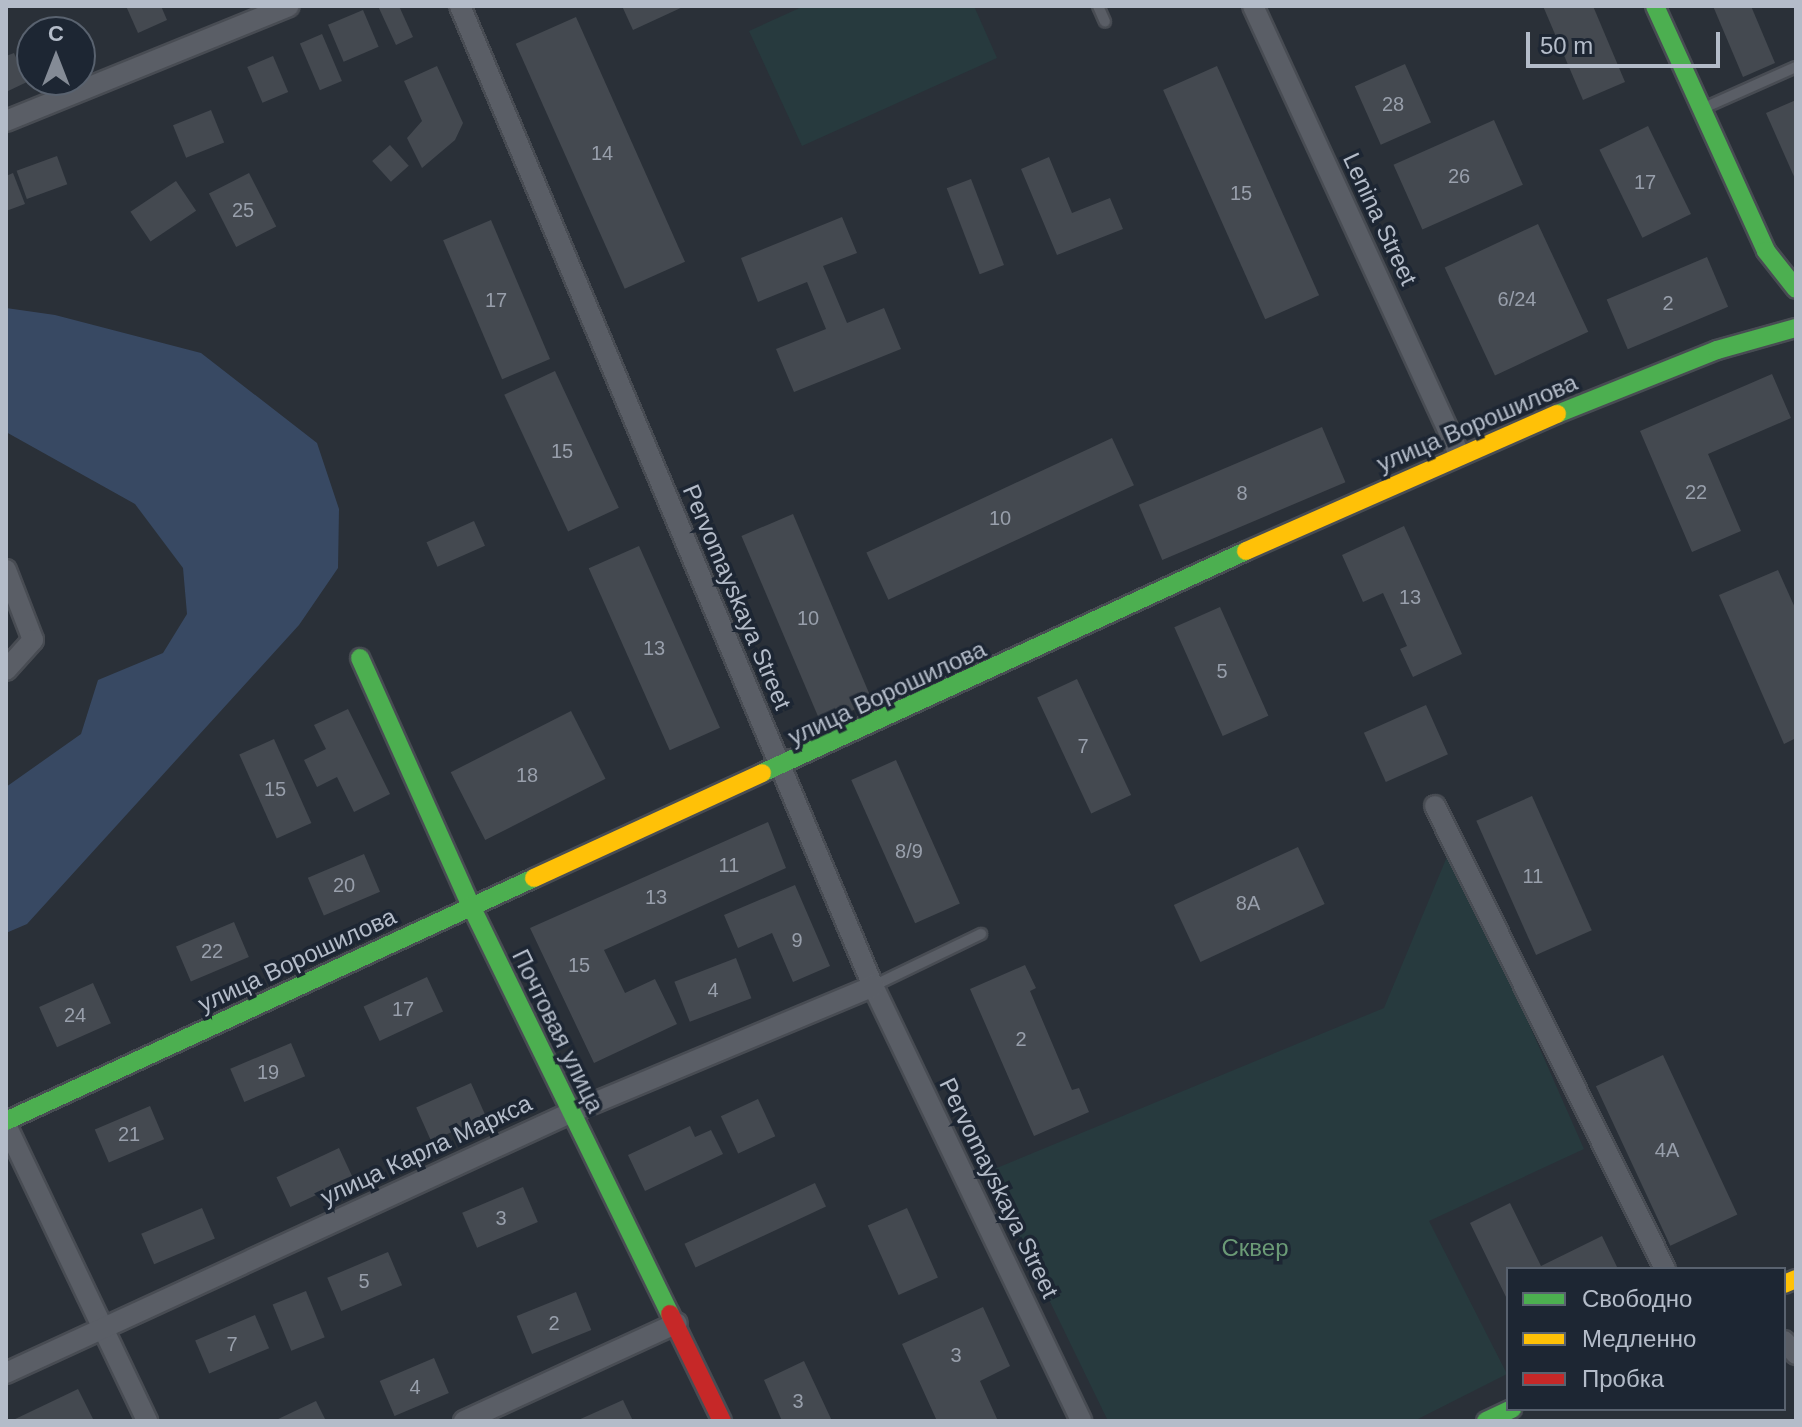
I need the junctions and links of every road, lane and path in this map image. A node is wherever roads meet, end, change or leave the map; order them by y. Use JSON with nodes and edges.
{"nodes":[{"id":1,"x":289,"y":6,"type":"edge"},
{"id":2,"x":460,"y":6,"type":"edge"},
{"id":3,"x":1098,"y":6,"type":"edge"},
{"id":4,"x":1253,"y":6,"type":"edge"},
{"id":5,"x":1655,"y":6,"type":"edge"},
{"id":6,"x":1105,"y":22,"type":"dead end"},
{"id":7,"x":1796,"y":67,"type":"edge"},
{"id":8,"x":1700,"y":110,"type":"junction"},
{"id":9,"x":6,"y":121,"type":"edge"},
{"id":10,"x":1796,"y":289,"type":"edge"},
{"id":11,"x":1796,"y":328,"type":"edge"},
{"id":12,"x":1459,"y":453,"type":"junction"},
{"id":13,"x":6,"y":570,"type":"edge"},
{"id":14,"x":360,"y":658,"type":"dead end"},
{"id":15,"x":6,"y":670,"type":"edge"},
{"id":16,"x":782,"y":769,"type":"junction"},
{"id":17,"x":1435,"y":806,"type":"dead end"},
{"id":18,"x":471,"y":906,"type":"junction"},
{"id":19,"x":981,"y":934,"type":"dead end"},
{"id":20,"x":873,"y":986,"type":"junction"},
{"id":21,"x":570,"y":1113,"type":"junction"},
{"id":22,"x":6,"y":1123,"type":"edge"},
{"id":23,"x":1664,"y":1267,"type":"edge"},
{"id":24,"x":677,"y":1323,"type":"junction"},
{"id":25,"x":101,"y":1328,"type":"junction"},
{"id":26,"x":6,"y":1373,"type":"edge"},
{"id":27,"x":1508,"y":1411,"type":"edge"},
{"id":28,"x":147,"y":1421,"type":"edge"},
{"id":29,"x":464,"y":1421,"type":"edge"},
{"id":30,"x":722,"y":1421,"type":"edge"},
{"id":31,"x":1081,"y":1421,"type":"edge"},
{"id":32,"x":1486,"y":1421,"type":"edge"}],
"edges":[{"from":1,"to":9,"type":"street"},
{"from":2,"to":16,"type":"street","name":"Pervomayskaya Street"},
{"from":3,"to":6,"type":"lane"},
{"from":4,"to":12,"type":"street","name":"Lenina Street"},
{"from":5,"to":8,"type":"main road"},
{"from":7,"to":8,"type":"lane"},
{"from":8,"to":10,"type":"main road"},
{"from":11,"to":12,"type":"main road","name":"улица Ворошилова"},
{"from":12,"to":16,"type":"main road","name":"улица Ворошилова"},
{"from":13,"to":15,"type":"street"},
{"from":14,"to":18,"type":"main road","name":"Почтовая улица"},
{"from":16,"to":18,"type":"main road","name":"улица Ворошилова"},
{"from":16,"to":20,"type":"street","name":"Pervomayskaya Street"},
{"from":17,"to":23,"type":"street"},
{"from":18,"to":21,"type":"main road","name":"Почтовая улица"},
{"from":18,"to":22,"type":"main road","name":"улица Ворошилова"},
{"from":19,"to":20,"type":"lane"},
{"from":20,"to":21,"type":"street","name":"улица Карла Маркса"},
{"from":20,"to":31,"type":"street","name":"Pervomayskaya Street"},
{"from":21,"to":24,"type":"main road","name":"Почтовая улица"},
{"from":21,"to":25,"type":"street","name":"улица Карла Маркса"},
{"from":22,"to":25,"type":"street"},
{"from":24,"to":29,"type":"street"},
{"from":24,"to":30,"type":"main road","name":"Почтовая улица"},
{"from":25,"to":26,"type":"street","name":"улица Карла Маркса"},
{"from":25,"to":28,"type":"street"},
{"from":27,"to":32,"type":"main road"}]}
